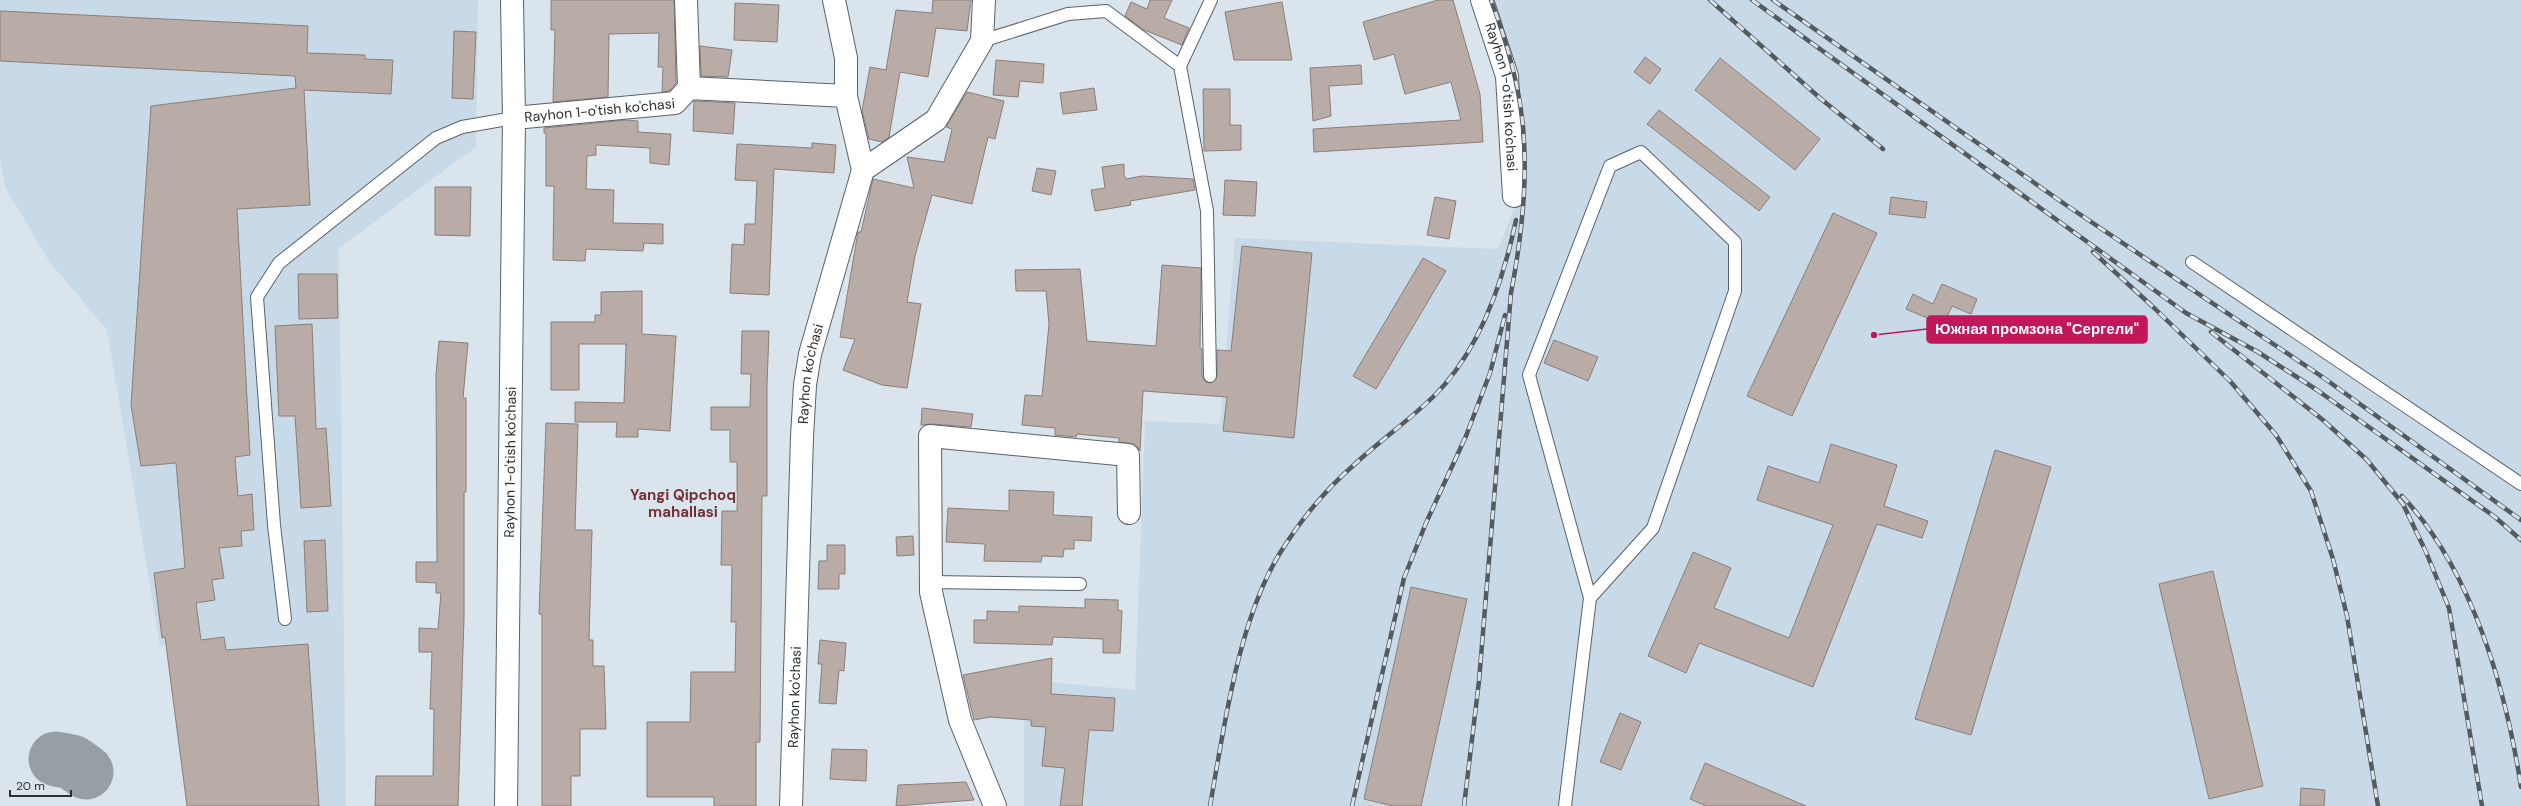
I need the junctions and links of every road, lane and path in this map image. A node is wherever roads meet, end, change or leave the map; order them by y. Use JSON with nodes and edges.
{"nodes":[{"id":1,"x":512,"y":0,"type":"edge"},
{"id":2,"x":686,"y":0,"type":"edge"},
{"id":3,"x":834,"y":0,"type":"edge"},
{"id":4,"x":984,"y":0,"type":"edge"},
{"id":5,"x":1211,"y":0,"type":"edge"},
{"id":6,"x":1482,"y":0,"type":"edge"},
{"id":7,"x":982,"y":41,"type":"junction"},
{"id":8,"x":1180,"y":66,"type":"junction"},
{"id":9,"x":689,"y":88,"type":"junction"},
{"id":10,"x":846,"y":96,"type":"junction"},
{"id":11,"x":514,"y":118,"type":"junction"},
{"id":12,"x":863,"y":170,"type":"junction"},
{"id":13,"x":1514,"y":196,"type":"dead end"},
{"id":14,"x":2192,"y":262,"type":"dead end"},
{"id":15,"x":1210,"y":376,"type":"dead end"},
{"id":16,"x":2521,"y":484,"type":"edge"},
{"id":17,"x":1129,"y":513,"type":"dead end"},
{"id":18,"x":931,"y":582,"type":"junction"},
{"id":19,"x":1080,"y":584,"type":"dead end"},
{"id":20,"x":1590,"y":598,"type":"junction"},
{"id":21,"x":285,"y":618,"type":"dead end"},
{"id":22,"x":506,"y":806,"type":"edge"},
{"id":23,"x":791,"y":806,"type":"edge"},
{"id":24,"x":995,"y":806,"type":"edge"},
{"id":25,"x":1565,"y":806,"type":"edge"}],
"edges":[{"from":1,"to":11,"type":"street","name":"Rayhon 1-o'tish ko'chasi"},
{"from":2,"to":9,"type":"street"},
{"from":3,"to":10,"type":"street"},
{"from":4,"to":7,"type":"street"},
{"from":5,"to":8,"type":"lane"},
{"from":6,"to":13,"type":"street","name":"Rayhon 1-o'tish ko'chasi"},
{"from":7,"to":8,"type":"lane"},
{"from":7,"to":12,"type":"street"},
{"from":8,"to":15,"type":"lane"},
{"from":9,"to":10,"type":"street","name":"Rayhon 1-o'tish ko'chasi"},
{"from":9,"to":11,"type":"street","name":"Rayhon 1-o'tish ko'chasi"},
{"from":10,"to":12,"type":"street"},
{"from":11,"to":21,"type":"lane"},
{"from":11,"to":22,"type":"street","name":"Rayhon 1-o'tish ko'chasi"},
{"from":12,"to":23,"type":"street","name":"Rayhon ko'chasi"},
{"from":14,"to":16,"type":"lane"},
{"from":17,"to":18,"type":"street"},
{"from":18,"to":19,"type":"lane"},
{"from":18,"to":24,"type":"street"},
{"from":20,"to":20,"type":"lane"},
{"from":20,"to":25,"type":"lane"}]}
